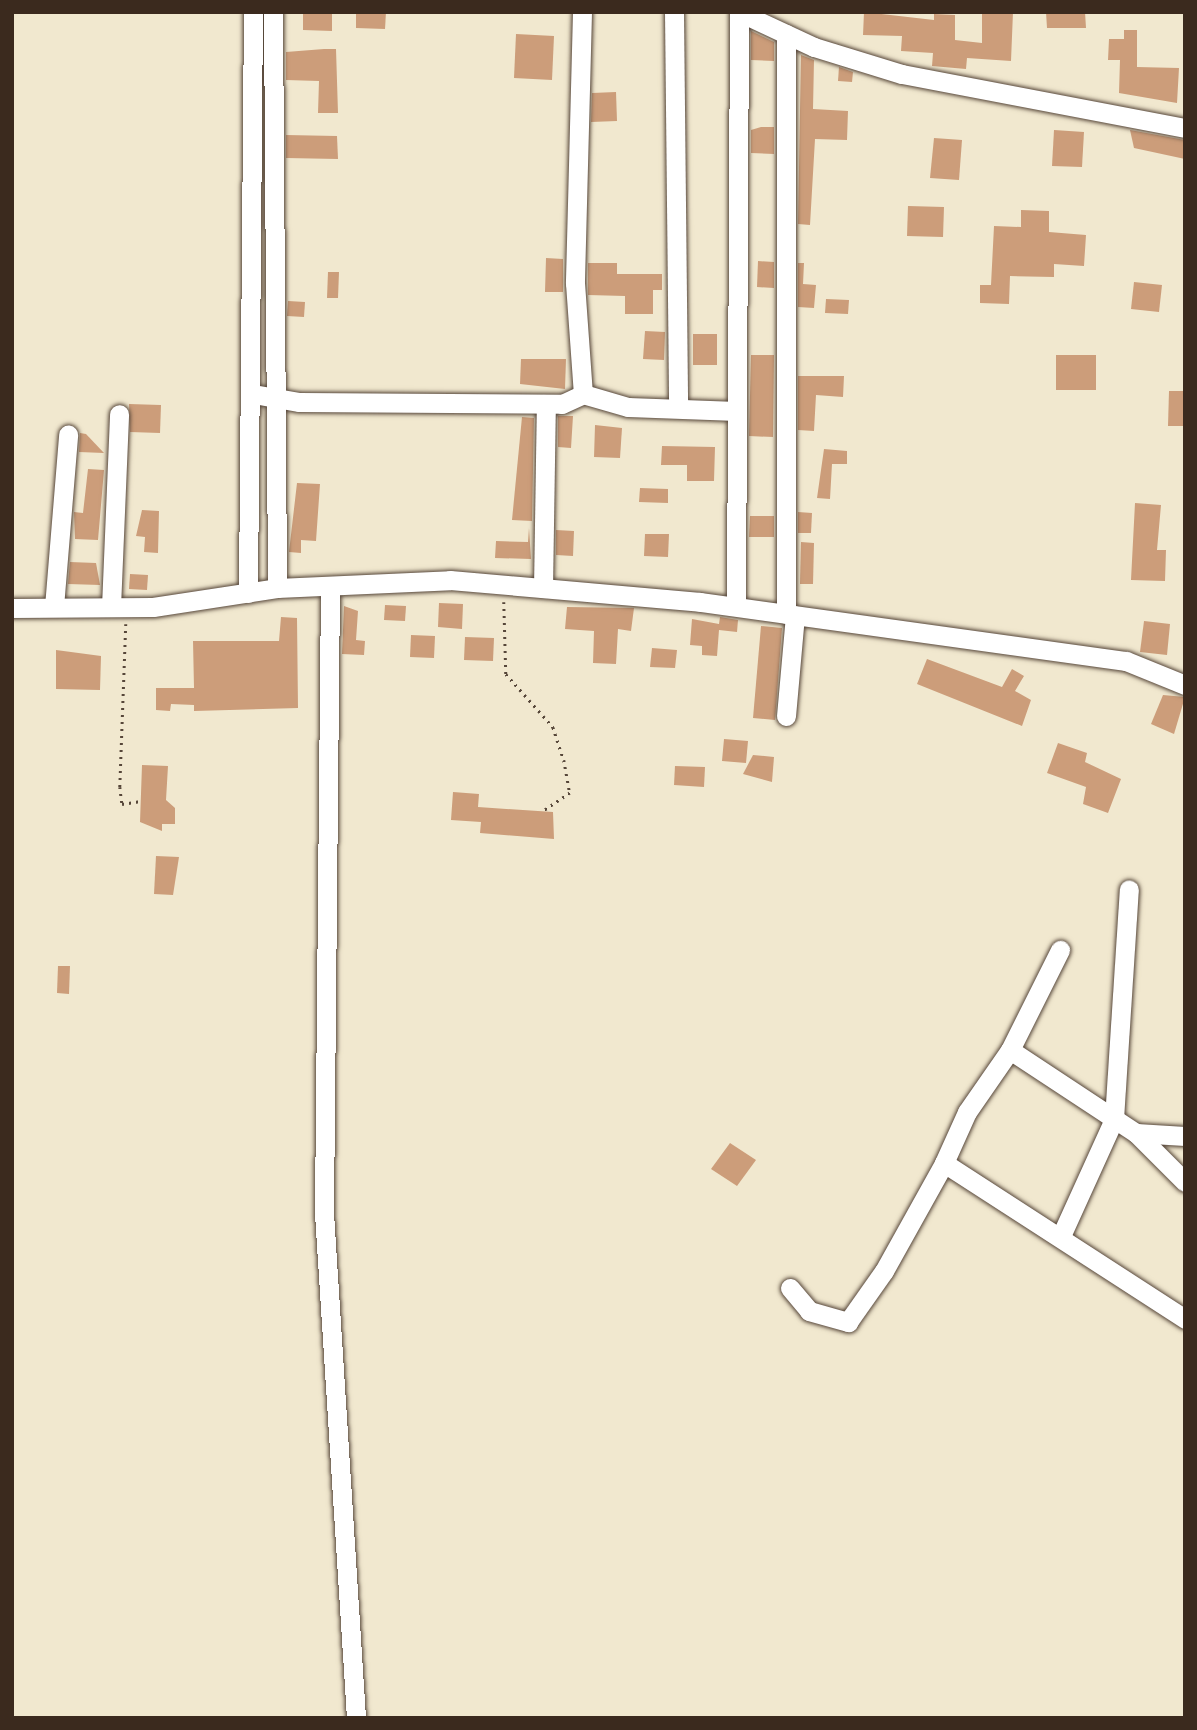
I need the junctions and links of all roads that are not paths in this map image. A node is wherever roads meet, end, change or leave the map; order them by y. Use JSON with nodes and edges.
{"nodes":[{"id":1,"x":253,"y":12,"type":"edge"},
{"id":2,"x":273,"y":12,"type":"edge"},
{"id":3,"x":582,"y":12,"type":"edge"},
{"id":4,"x":674,"y":12,"type":"edge"},
{"id":5,"x":739,"y":12,"type":"edge"},
{"id":6,"x":786,"y":34,"type":"junction"},
{"id":7,"x":274,"y":94,"type":"junction"},
{"id":8,"x":253,"y":95,"type":"junction"},
{"id":9,"x":1185,"y":128,"type":"edge"},
{"id":10,"x":583,"y":394,"type":"junction"},
{"id":11,"x":261,"y":395,"type":"junction"},
{"id":12,"x":546,"y":404,"type":"junction"},
{"id":13,"x":678,"y":407,"type":"junction"},
{"id":14,"x":737,"y":411,"type":"junction"},
{"id":15,"x":119,"y":414,"type":"dead end"},
{"id":16,"x":68,"y":435,"type":"dead end"},
{"id":17,"x":330,"y":586,"type":"junction"},
{"id":18,"x":277,"y":588,"type":"junction"},
{"id":19,"x":543,"y":588,"type":"junction"},
{"id":20,"x":248,"y":593,"type":"junction"},
{"id":21,"x":736,"y":606,"type":"junction"},
{"id":22,"x":54,"y":607,"type":"junction"},
{"id":23,"x":118,"y":607,"type":"junction"},
{"id":24,"x":12,"y":608,"type":"edge"},
{"id":25,"x":790,"y":614,"type":"junction"},
{"id":26,"x":1185,"y":685,"type":"edge"},
{"id":27,"x":786,"y":716,"type":"dead end"},
{"id":28,"x":1129,"y":890,"type":"dead end"},
{"id":29,"x":1060,"y":950,"type":"dead end"},
{"id":30,"x":1010,"y":1050,"type":"junction"},
{"id":31,"x":1114,"y":1119,"type":"junction"},
{"id":32,"x":1136,"y":1133,"type":"junction"},
{"id":33,"x":1185,"y":1136,"type":"edge"},
{"id":34,"x":943,"y":1163,"type":"junction"},
{"id":35,"x":1185,"y":1182,"type":"edge"},
{"id":36,"x":1061,"y":1236,"type":"junction"},
{"id":37,"x":790,"y":1288,"type":"dead end"},
{"id":38,"x":1185,"y":1319,"type":"edge"},
{"id":39,"x":356,"y":1718,"type":"edge"}],
"edges":[{"from":1,"to":8,"type":"street"},
{"from":2,"to":7,"type":"street"},
{"from":3,"to":10,"type":"street"},
{"from":4,"to":13,"type":"street"},
{"from":5,"to":6,"type":"street"},
{"from":5,"to":14,"type":"street"},
{"from":6,"to":9,"type":"street"},
{"from":6,"to":25,"type":"street"},
{"from":7,"to":8,"type":"street"},
{"from":7,"to":11,"type":"street"},
{"from":8,"to":11,"type":"street"},
{"from":10,"to":12,"type":"street"},
{"from":10,"to":13,"type":"street"},
{"from":11,"to":12,"type":"street"},
{"from":11,"to":18,"type":"street"},
{"from":11,"to":20,"type":"street"},
{"from":12,"to":19,"type":"street"},
{"from":13,"to":14,"type":"street"},
{"from":14,"to":21,"type":"street"},
{"from":15,"to":23,"type":"street"},
{"from":16,"to":22,"type":"street"},
{"from":17,"to":18,"type":"street"},
{"from":17,"to":19,"type":"street"},
{"from":17,"to":39,"type":"street"},
{"from":18,"to":20,"type":"street"},
{"from":19,"to":21,"type":"street"},
{"from":20,"to":23,"type":"street"},
{"from":21,"to":25,"type":"street"},
{"from":22,"to":23,"type":"street"},
{"from":22,"to":24,"type":"street"},
{"from":25,"to":26,"type":"street"},
{"from":25,"to":27,"type":"street"},
{"from":28,"to":31,"type":"street"},
{"from":29,"to":30,"type":"street"},
{"from":30,"to":31,"type":"street"},
{"from":30,"to":34,"type":"street"},
{"from":31,"to":32,"type":"street"},
{"from":31,"to":36,"type":"street"},
{"from":32,"to":33,"type":"street"},
{"from":32,"to":35,"type":"street"},
{"from":34,"to":36,"type":"street"},
{"from":34,"to":37,"type":"street"},
{"from":36,"to":38,"type":"street"}]}
